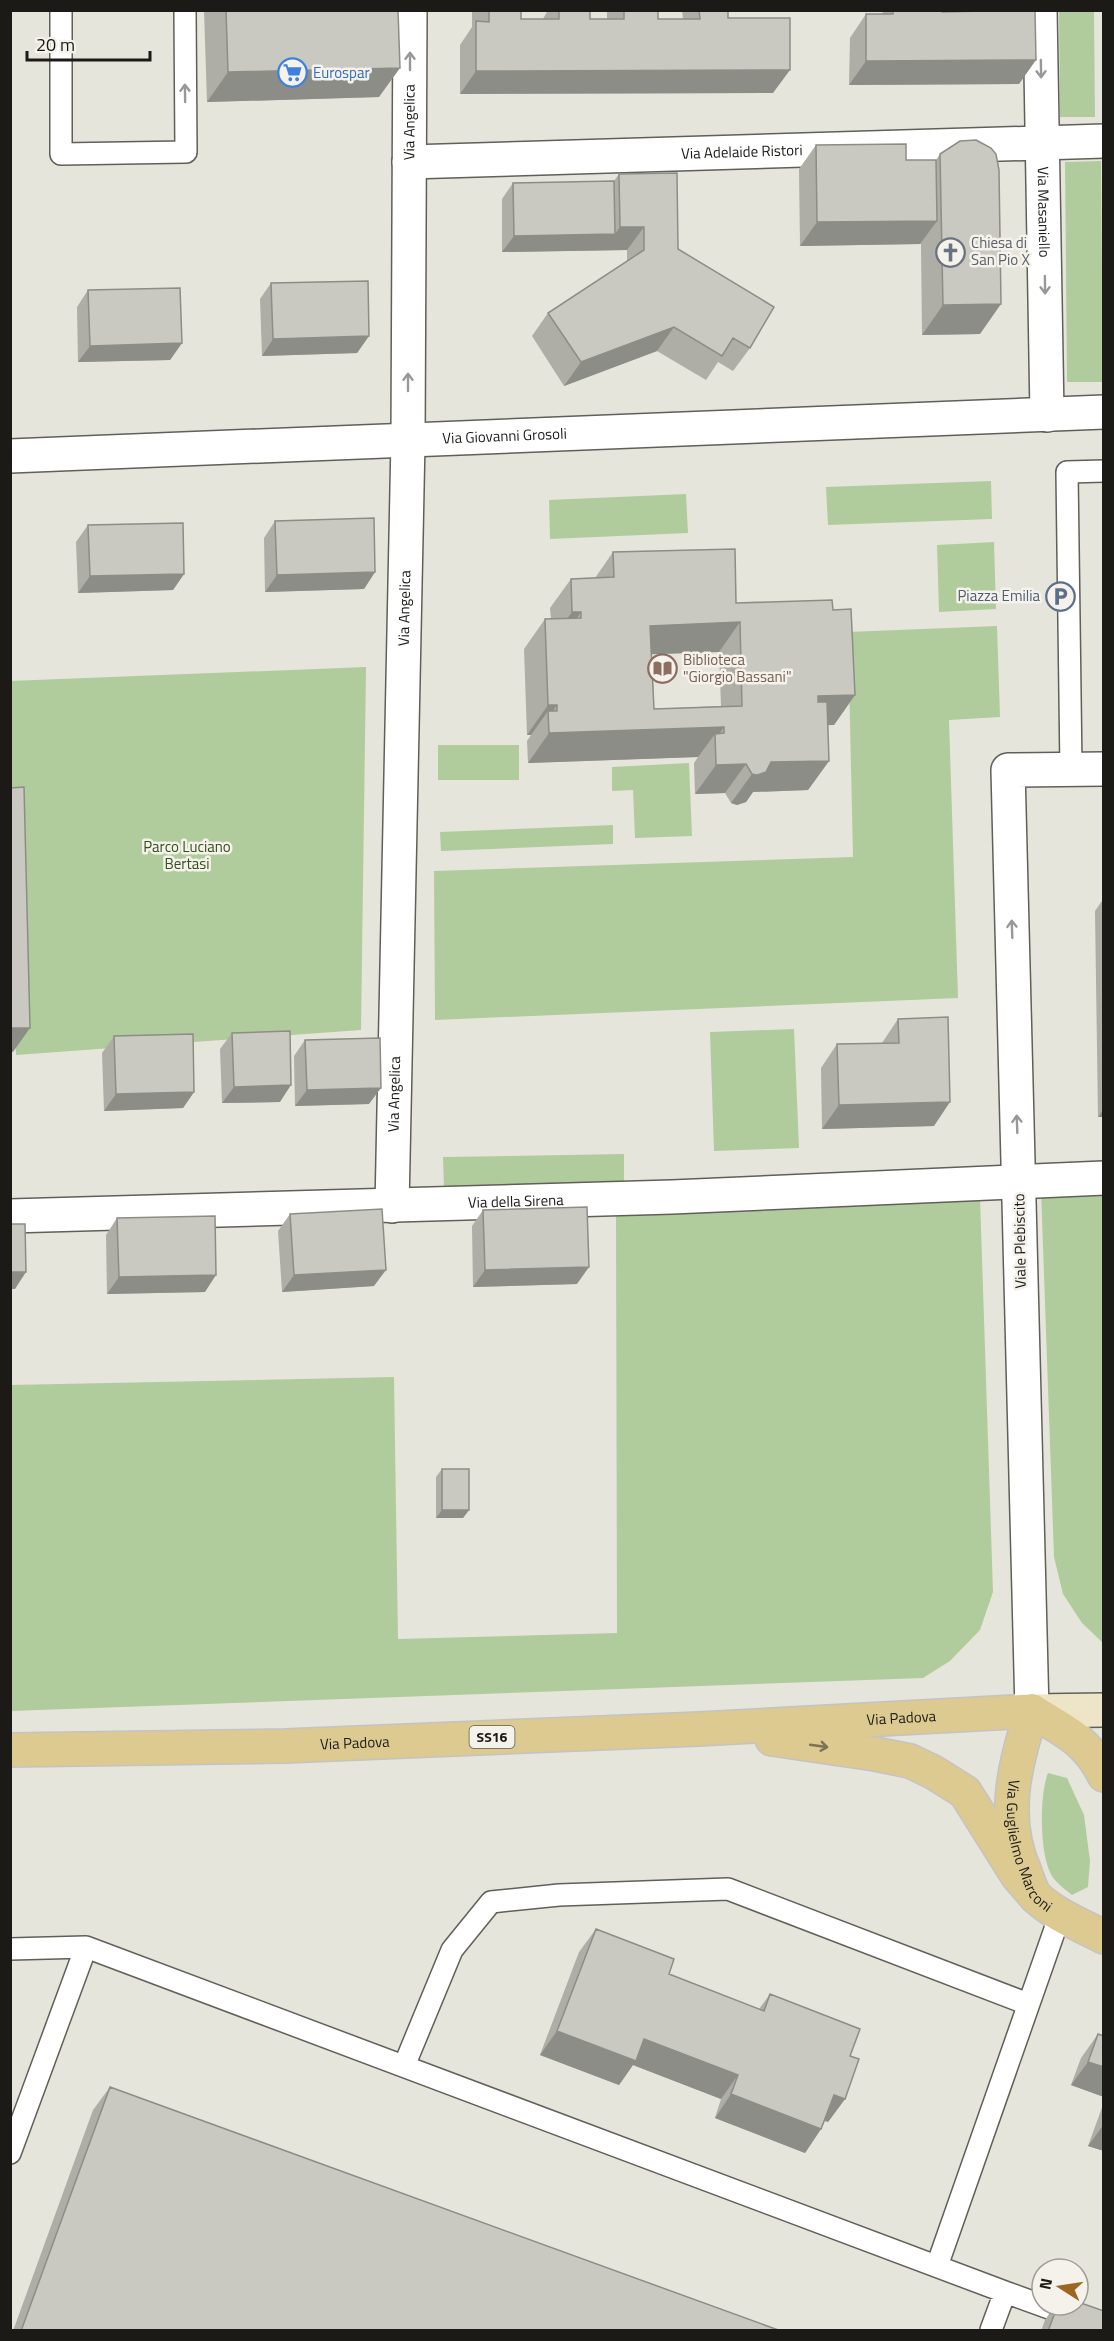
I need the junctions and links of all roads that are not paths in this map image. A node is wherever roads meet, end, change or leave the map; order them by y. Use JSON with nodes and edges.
{"nodes":[{"id":1,"x":61,"y":10,"type":"edge"},
{"id":2,"x":184,"y":10,"type":"edge"},
{"id":3,"x":410,"y":10,"type":"edge"},
{"id":4,"x":1040,"y":10,"type":"edge"},
{"id":5,"x":1042,"y":142,"type":"junction"},
{"id":6,"x":1090,"y":142,"type":"edge"},
{"id":7,"x":409,"y":162,"type":"junction"},
{"id":8,"x":1104,"y":412,"type":"edge"},
{"id":9,"x":1047,"y":415,"type":"junction"},
{"id":10,"x":408,"y":441,"type":"junction"},
{"id":11,"x":10,"y":456,"type":"edge"},
{"id":12,"x":1104,"y":471,"type":"edge"},
{"id":13,"x":1071,"y":769,"type":"junction"},
{"id":14,"x":1104,"y":769,"type":"edge"},
{"id":15,"x":1104,"y":1178,"type":"edge"},
{"id":16,"x":1019,"y":1182,"type":"junction"},
{"id":17,"x":392,"y":1206,"type":"junction"},
{"id":18,"x":10,"y":1216,"type":"edge"},
{"id":19,"x":1104,"y":1710,"type":"edge"},
{"id":20,"x":1032,"y":1712,"type":"junction"},
{"id":21,"x":699,"y":1728,"type":"junction"},
{"id":22,"x":10,"y":1750,"type":"edge"},
{"id":23,"x":1104,"y":1775,"type":"edge"},
{"id":24,"x":1047,"y":1905,"type":"junction"},
{"id":25,"x":1104,"y":1937,"type":"edge"},
{"id":26,"x":86,"y":1947,"type":"junction"},
{"id":27,"x":10,"y":1949,"type":"edge"},
{"id":28,"x":1028,"y":2004,"type":"junction"},
{"id":29,"x":404,"y":2066,"type":"junction"},
{"id":30,"x":10,"y":2153,"type":"edge"},
{"id":31,"x":937,"y":2266,"type":"junction"},
{"id":32,"x":1005,"y":2292,"type":"junction"},
{"id":33,"x":1104,"y":2328,"type":"edge"},
{"id":34,"x":991,"y":2331,"type":"edge"}],
"edges":[{"from":1,"to":2,"type":"lane","one_way":true},
{"from":7,"to":3,"type":"street","name":"Via Angelica","one_way":true},
{"from":4,"to":5,"type":"street","name":"Via Masaniello","one_way":true},
{"from":5,"to":6,"type":"street","name":"Via Adelaide Ristori"},
{"from":5,"to":7,"type":"street","name":"Via Adelaide Ristori"},
{"from":5,"to":9,"type":"street","name":"Via Masaniello","one_way":true},
{"from":10,"to":7,"type":"street","name":"Via Angelica","one_way":true},
{"from":8,"to":9,"type":"street"},
{"from":9,"to":10,"type":"street","name":"Via Giovanni Grosoli"},
{"from":10,"to":11,"type":"street","name":"Via Giovanni Grosoli"},
{"from":10,"to":17,"type":"street","name":"Via Angelica"},
{"from":12,"to":13,"type":"lane"},
{"from":13,"to":14,"type":"street"},
{"from":16,"to":13,"type":"street","name":"Viale Plebiscito","one_way":true},
{"from":15,"to":16,"type":"street","name":"Via della Sirena"},
{"from":16,"to":17,"type":"street","name":"Via della Sirena"},
{"from":16,"to":20,"type":"street","name":"Viale Plebiscito"},
{"from":17,"to":18,"type":"street","name":"Via della Sirena"},
{"from":19,"to":20,"type":"main road","name":"Via Padova","number":"SS16"},
{"from":20,"to":21,"type":"main road","name":"Via Padova","number":"SS16"},
{"from":20,"to":23,"type":"main road"},
{"from":20,"to":24,"type":"main road","name":"Via Guglielmo Marconi"},
{"from":21,"to":22,"type":"main road","name":"Via Padova","number":"SS16"},
{"from":21,"to":24,"type":"main road","name":"Via Padova","one_way":true},
{"from":24,"to":25,"type":"main road","name":"Via Guglielmo Marconi"},
{"from":24,"to":28,"type":"lane"},
{"from":26,"to":27,"type":"lane"},
{"from":26,"to":29,"type":"lane"},
{"from":26,"to":30,"type":"lane"},
{"from":28,"to":29,"type":"lane"},
{"from":28,"to":31,"type":"lane"},
{"from":29,"to":31,"type":"lane"},
{"from":31,"to":32,"type":"lane"},
{"from":32,"to":33,"type":"lane"},
{"from":32,"to":34,"type":"lane"}]}
